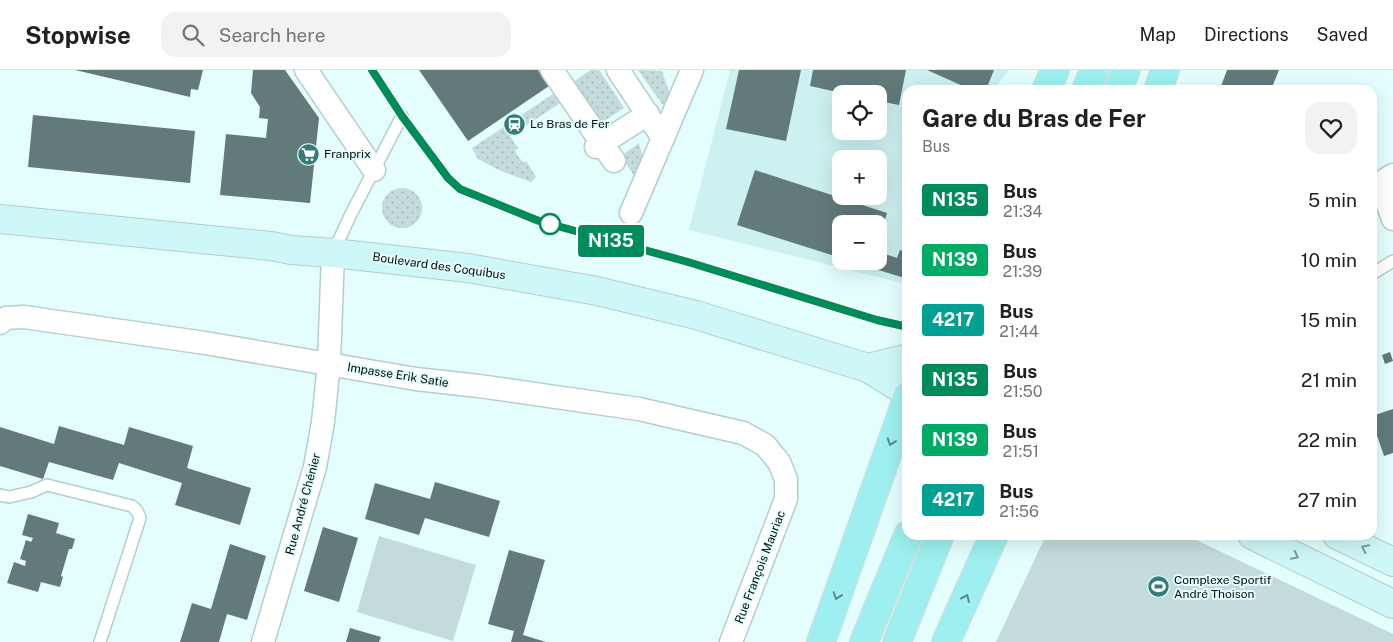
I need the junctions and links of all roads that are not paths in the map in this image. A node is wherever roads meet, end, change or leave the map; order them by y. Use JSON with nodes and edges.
{"nodes":[{"id":1,"x":306,"y":70,"type":"edge"},
{"id":2,"x":552,"y":70,"type":"edge"},
{"id":3,"x":618,"y":70,"type":"edge"},
{"id":4,"x":692,"y":70,"type":"edge"},
{"id":5,"x":1055,"y":70,"type":"edge"},
{"id":6,"x":1094,"y":70,"type":"edge"},
{"id":7,"x":1126,"y":70,"type":"edge"},
{"id":8,"x":1165,"y":70,"type":"edge"},
{"id":9,"x":1048,"y":85,"type":"edge"},
{"id":10,"x":1088,"y":85,"type":"edge"},
{"id":11,"x":1120,"y":85,"type":"edge"},
{"id":12,"x":1160,"y":85,"type":"edge"},
{"id":13,"x":648,"y":114,"type":"junction"},
{"id":14,"x":402,"y":116,"type":"dead end"},
{"id":15,"x":663,"y":138,"type":"junction"},
{"id":16,"x":374,"y":170,"type":"junction"},
{"id":17,"x":1393,"y":176,"type":"edge"},
{"id":18,"x":631,"y":213,"type":"dead end"},
{"id":19,"x":0,"y":219,"type":"edge"},
{"id":20,"x":1393,"y":219,"type":"edge"},
{"id":21,"x":333,"y":252,"type":"junction"},
{"id":22,"x":1393,"y":261,"type":"edge"},
{"id":23,"x":1377,"y":271,"type":"edge"},
{"id":24,"x":3,"y":321,"type":"edge"},
{"id":25,"x":902,"y":360,"type":"edge"},
{"id":26,"x":329,"y":363,"type":"junction"},
{"id":27,"x":868,"y":368,"type":"junction"},
{"id":28,"x":902,"y":390,"type":"edge"},
{"id":29,"x":902,"y":411,"type":"edge"},
{"id":30,"x":779,"y":462,"type":"joint"},
{"id":31,"x":0,"y":494,"type":"edge"},
{"id":32,"x":906,"y":540,"type":"edge"},
{"id":33,"x":938,"y":540,"type":"edge"},
{"id":34,"x":992,"y":540,"type":"edge"},
{"id":35,"x":1262,"y":540,"type":"edge"},
{"id":36,"x":1347,"y":540,"type":"edge"},
{"id":37,"x":1393,"y":562,"type":"edge"},
{"id":38,"x":1393,"y":604,"type":"edge"},
{"id":39,"x":100,"y":642,"type":"edge"},
{"id":40,"x":263,"y":642,"type":"edge"},
{"id":41,"x":731,"y":642,"type":"edge"},
{"id":42,"x":821,"y":642,"type":"edge"},
{"id":43,"x":864,"y":642,"type":"edge"},
{"id":44,"x":897,"y":642,"type":"edge"},
{"id":45,"x":946,"y":642,"type":"edge"}],
"edges":[{"from":1,"to":16,"type":"street"},
{"from":2,"to":13,"type":"street"},
{"from":3,"to":13,"type":"street"},
{"from":4,"to":15,"type":"street"},
{"from":5,"to":9,"type":"main road"},
{"from":6,"to":10,"type":"main road"},
{"from":7,"to":11,"type":"main road"},
{"from":8,"to":12,"type":"main road"},
{"from":13,"to":15,"type":"street"},
{"from":14,"to":16,"type":"lane"},
{"from":15,"to":18,"type":"street"},
{"from":16,"to":21,"type":"lane"},
{"from":17,"to":20,"type":"street"},
{"from":19,"to":21,"type":"main road","name":"Boulevard des Coquibus"},
{"from":21,"to":26,"type":"street","name":"Rue André Chénier"},
{"from":21,"to":27,"type":"main road","name":"Boulevard des Coquibus"},
{"from":22,"to":23,"type":"lane"},
{"from":24,"to":26,"type":"street","name":"Impasse Erik Satie"},
{"from":25,"to":27,"type":"main road"},
{"from":26,"to":30,"type":"street","name":"Impasse Erik Satie"},
{"from":26,"to":40,"type":"street","name":"Rue André Chénier"},
{"from":27,"to":28,"type":"main road","name":"Boulevard des Coquibus"},
{"from":29,"to":42,"type":"main road","one_way":true},
{"from":30,"to":41,"type":"street","name":"Rue François Mauriac"},
{"from":31,"to":39,"type":"lane"},
{"from":32,"to":43,"type":"main road"},
{"from":33,"to":44,"type":"main road"},
{"from":45,"to":34,"type":"main road","one_way":true},
{"from":35,"to":38,"type":"main road","one_way":true},
{"from":37,"to":36,"type":"main road","one_way":true}]}
